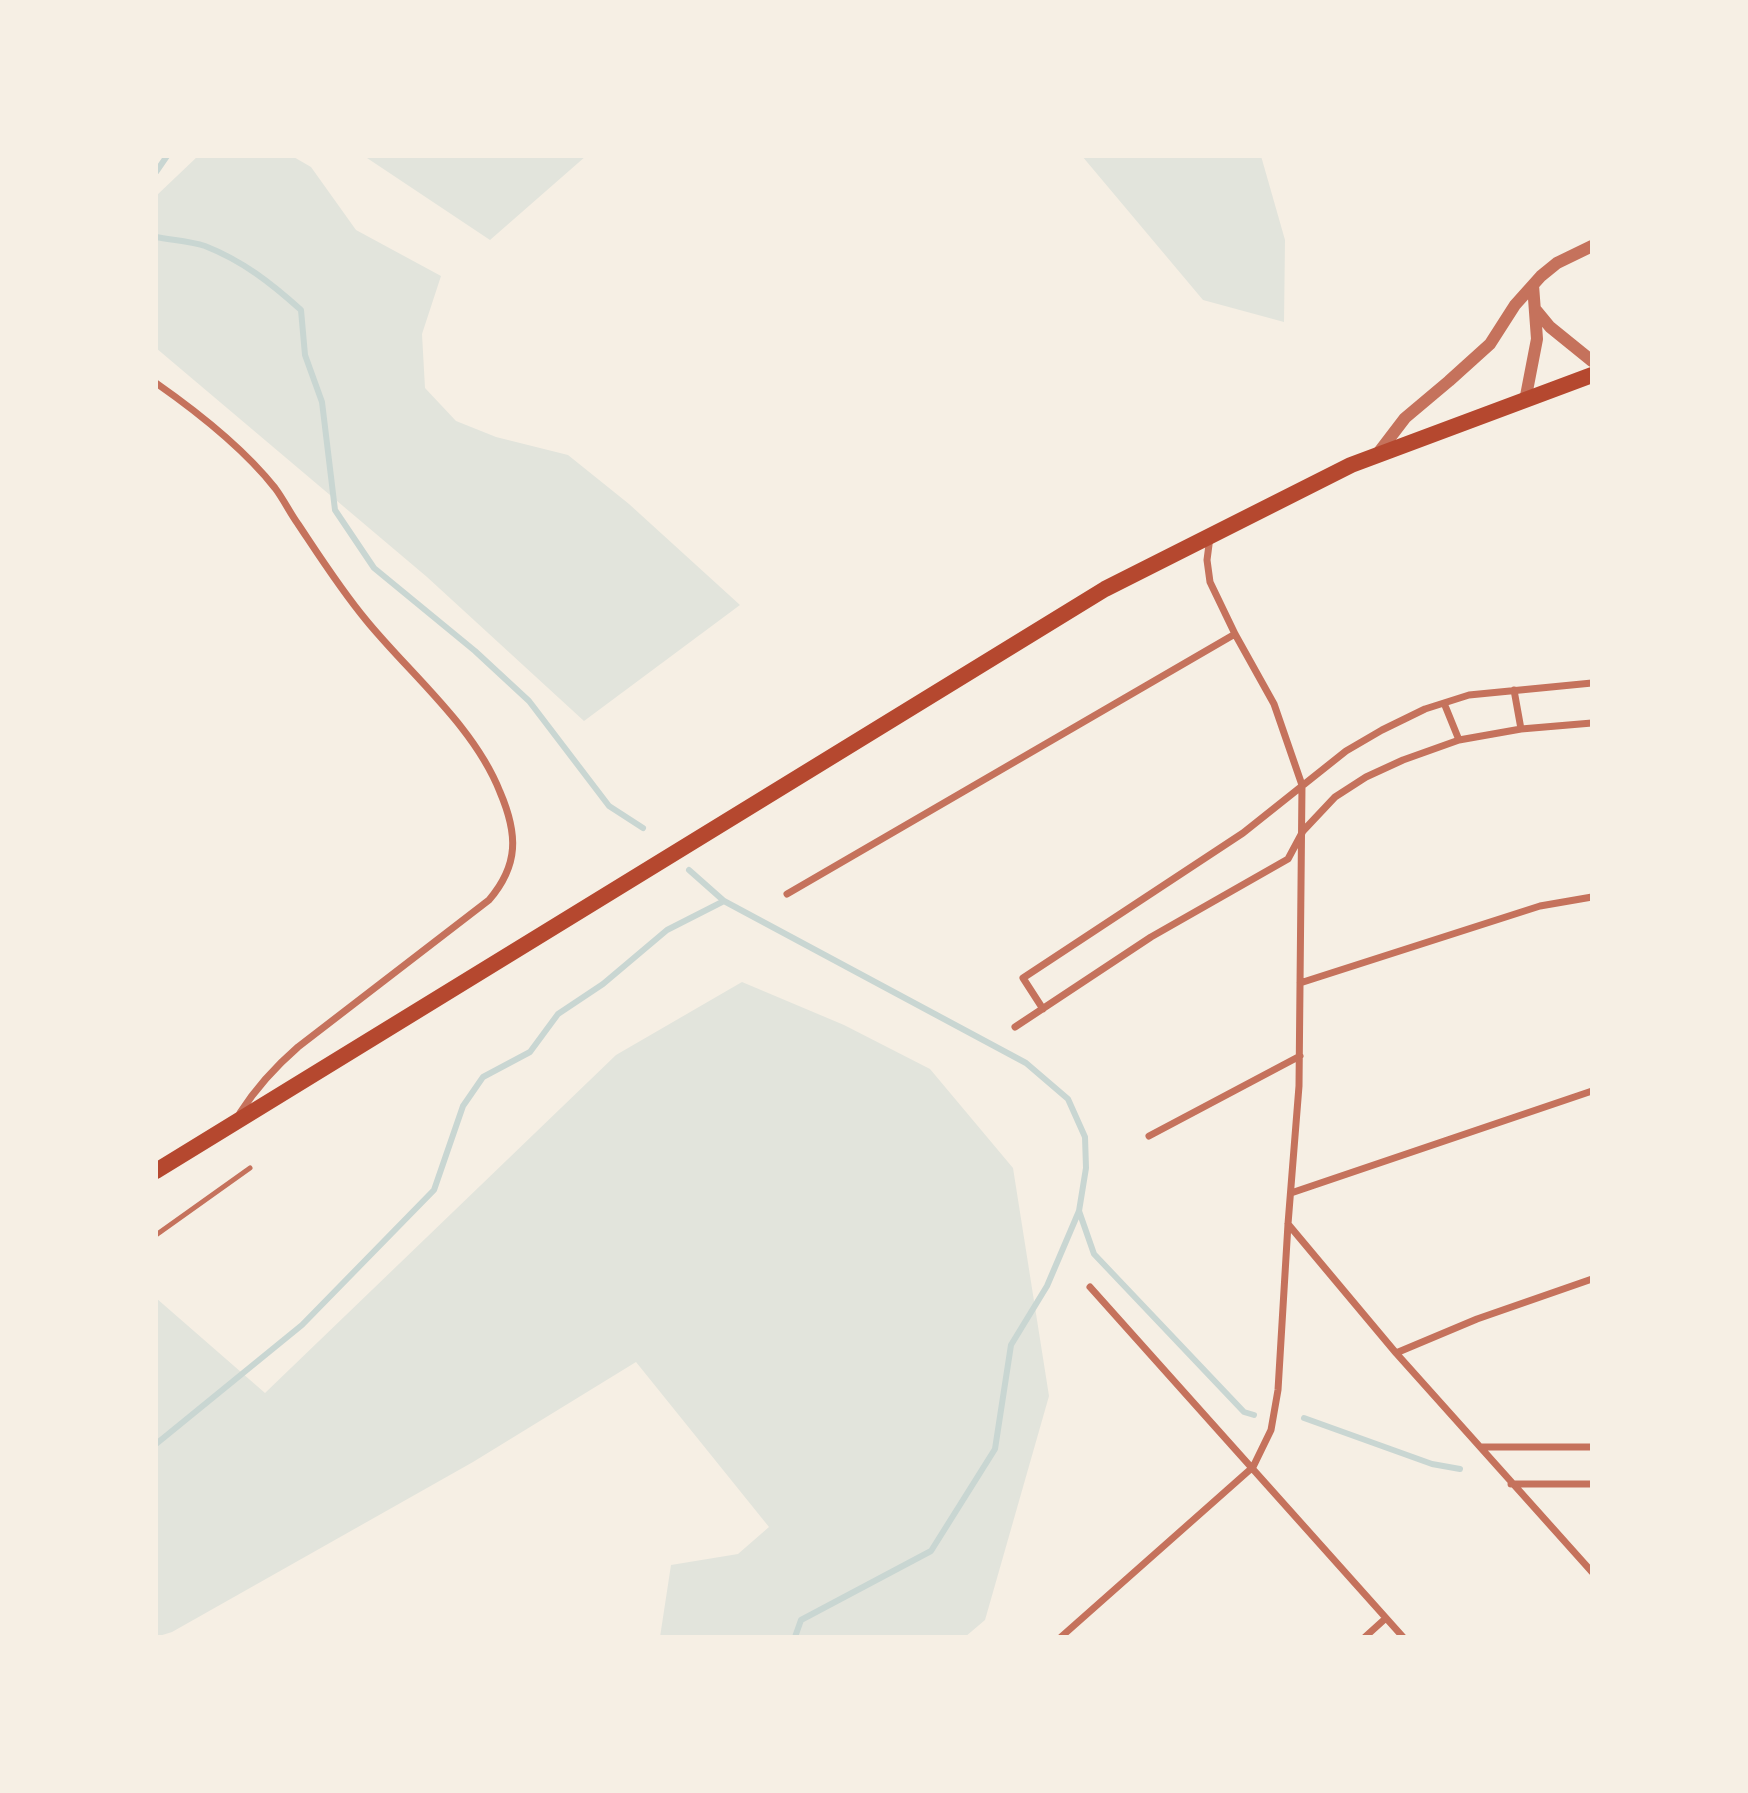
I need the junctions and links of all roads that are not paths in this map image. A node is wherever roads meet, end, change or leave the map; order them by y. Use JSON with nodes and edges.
{"nodes":[{"id":1,"x":1592,"y":246,"type":"edge"},
{"id":2,"x":1532,"y":285,"type":"junction"},
{"id":3,"x":1535,"y":310,"type":"junction"},
{"id":4,"x":1592,"y":361,"type":"edge"},
{"id":5,"x":1592,"y":375,"type":"edge"},
{"id":6,"x":156,"y":383,"type":"edge"},
{"id":7,"x":1525,"y":401,"type":"junction"},
{"id":8,"x":1376,"y":457,"type":"junction"},
{"id":9,"x":1210,"y":536,"type":"junction"},
{"id":10,"x":1234,"y":634,"type":"junction"},
{"id":11,"x":1592,"y":684,"type":"edge"},
{"id":12,"x":1514,"y":690,"type":"junction"},
{"id":13,"x":1444,"y":703,"type":"junction"},
{"id":14,"x":1592,"y":723,"type":"edge"},
{"id":15,"x":1521,"y":729,"type":"junction"},
{"id":16,"x":1459,"y":740,"type":"junction"},
{"id":17,"x":1302,"y":785,"type":"junction"},
{"id":18,"x":1303,"y":831,"type":"junction"},
{"id":19,"x":787,"y":894,"type":"dead end"},
{"id":20,"x":1592,"y":897,"type":"edge"},
{"id":21,"x":1300,"y":983,"type":"junction"},
{"id":22,"x":1043,"y":1009,"type":"junction"},
{"id":23,"x":1015,"y":1027,"type":"dead end"},
{"id":24,"x":1300,"y":1056,"type":"junction"},
{"id":25,"x":1592,"y":1091,"type":"edge"},
{"id":26,"x":234,"y":1123,"type":"junction"},
{"id":27,"x":1149,"y":1136,"type":"dead end"},
{"id":28,"x":250,"y":1168,"type":"dead end"},
{"id":29,"x":156,"y":1171,"type":"edge"},
{"id":30,"x":1291,"y":1193,"type":"junction"},
{"id":31,"x":1288,"y":1224,"type":"junction"},
{"id":32,"x":156,"y":1234,"type":"edge"},
{"id":33,"x":1592,"y":1279,"type":"edge"},
{"id":34,"x":1090,"y":1287,"type":"dead end"},
{"id":35,"x":1396,"y":1353,"type":"junction"},
{"id":36,"x":1481,"y":1447,"type":"junction"},
{"id":37,"x":1592,"y":1447,"type":"edge"},
{"id":38,"x":1253,"y":1467,"type":"junction"},
{"id":39,"x":1511,"y":1484,"type":"junction"},
{"id":40,"x":1592,"y":1484,"type":"edge"},
{"id":41,"x":1592,"y":1572,"type":"edge"},
{"id":42,"x":1386,"y":1618,"type":"junction"},
{"id":43,"x":1061,"y":1637,"type":"edge"},
{"id":44,"x":1365,"y":1637,"type":"edge"},
{"id":45,"x":1403,"y":1637,"type":"edge"}],
"edges":[{"from":1,"to":2,"type":"street"},
{"from":2,"to":3,"type":"street"},
{"from":2,"to":8,"type":"street"},
{"from":3,"to":4,"type":"street"},
{"from":3,"to":7,"type":"street"},
{"from":5,"to":7,"type":"main road"},
{"from":6,"to":26,"type":"street"},
{"from":7,"to":8,"type":"main road"},
{"from":8,"to":9,"type":"main road"},
{"from":9,"to":10,"type":"street"},
{"from":9,"to":26,"type":"main road"},
{"from":10,"to":17,"type":"street"},
{"from":10,"to":19,"type":"street"},
{"from":11,"to":12,"type":"street"},
{"from":12,"to":13,"type":"street"},
{"from":12,"to":15,"type":"street"},
{"from":13,"to":16,"type":"street"},
{"from":13,"to":17,"type":"street"},
{"from":14,"to":15,"type":"street"},
{"from":15,"to":16,"type":"street"},
{"from":16,"to":18,"type":"street"},
{"from":17,"to":18,"type":"street"},
{"from":17,"to":22,"type":"street"},
{"from":18,"to":21,"type":"street"},
{"from":18,"to":22,"type":"street"},
{"from":20,"to":21,"type":"street"},
{"from":21,"to":24,"type":"street"},
{"from":22,"to":23,"type":"street"},
{"from":24,"to":27,"type":"street"},
{"from":24,"to":30,"type":"street"},
{"from":25,"to":30,"type":"street"},
{"from":26,"to":29,"type":"main road"},
{"from":28,"to":32,"type":"lane"},
{"from":30,"to":31,"type":"street"},
{"from":31,"to":35,"type":"street"},
{"from":31,"to":38,"type":"street"},
{"from":33,"to":35,"type":"street"},
{"from":34,"to":38,"type":"street"},
{"from":35,"to":36,"type":"street"},
{"from":36,"to":37,"type":"street"},
{"from":36,"to":39,"type":"street"},
{"from":38,"to":42,"type":"street"},
{"from":38,"to":43,"type":"street"},
{"from":39,"to":40,"type":"street"},
{"from":39,"to":41,"type":"street"},
{"from":42,"to":44,"type":"street"},
{"from":42,"to":45,"type":"street"}]}
